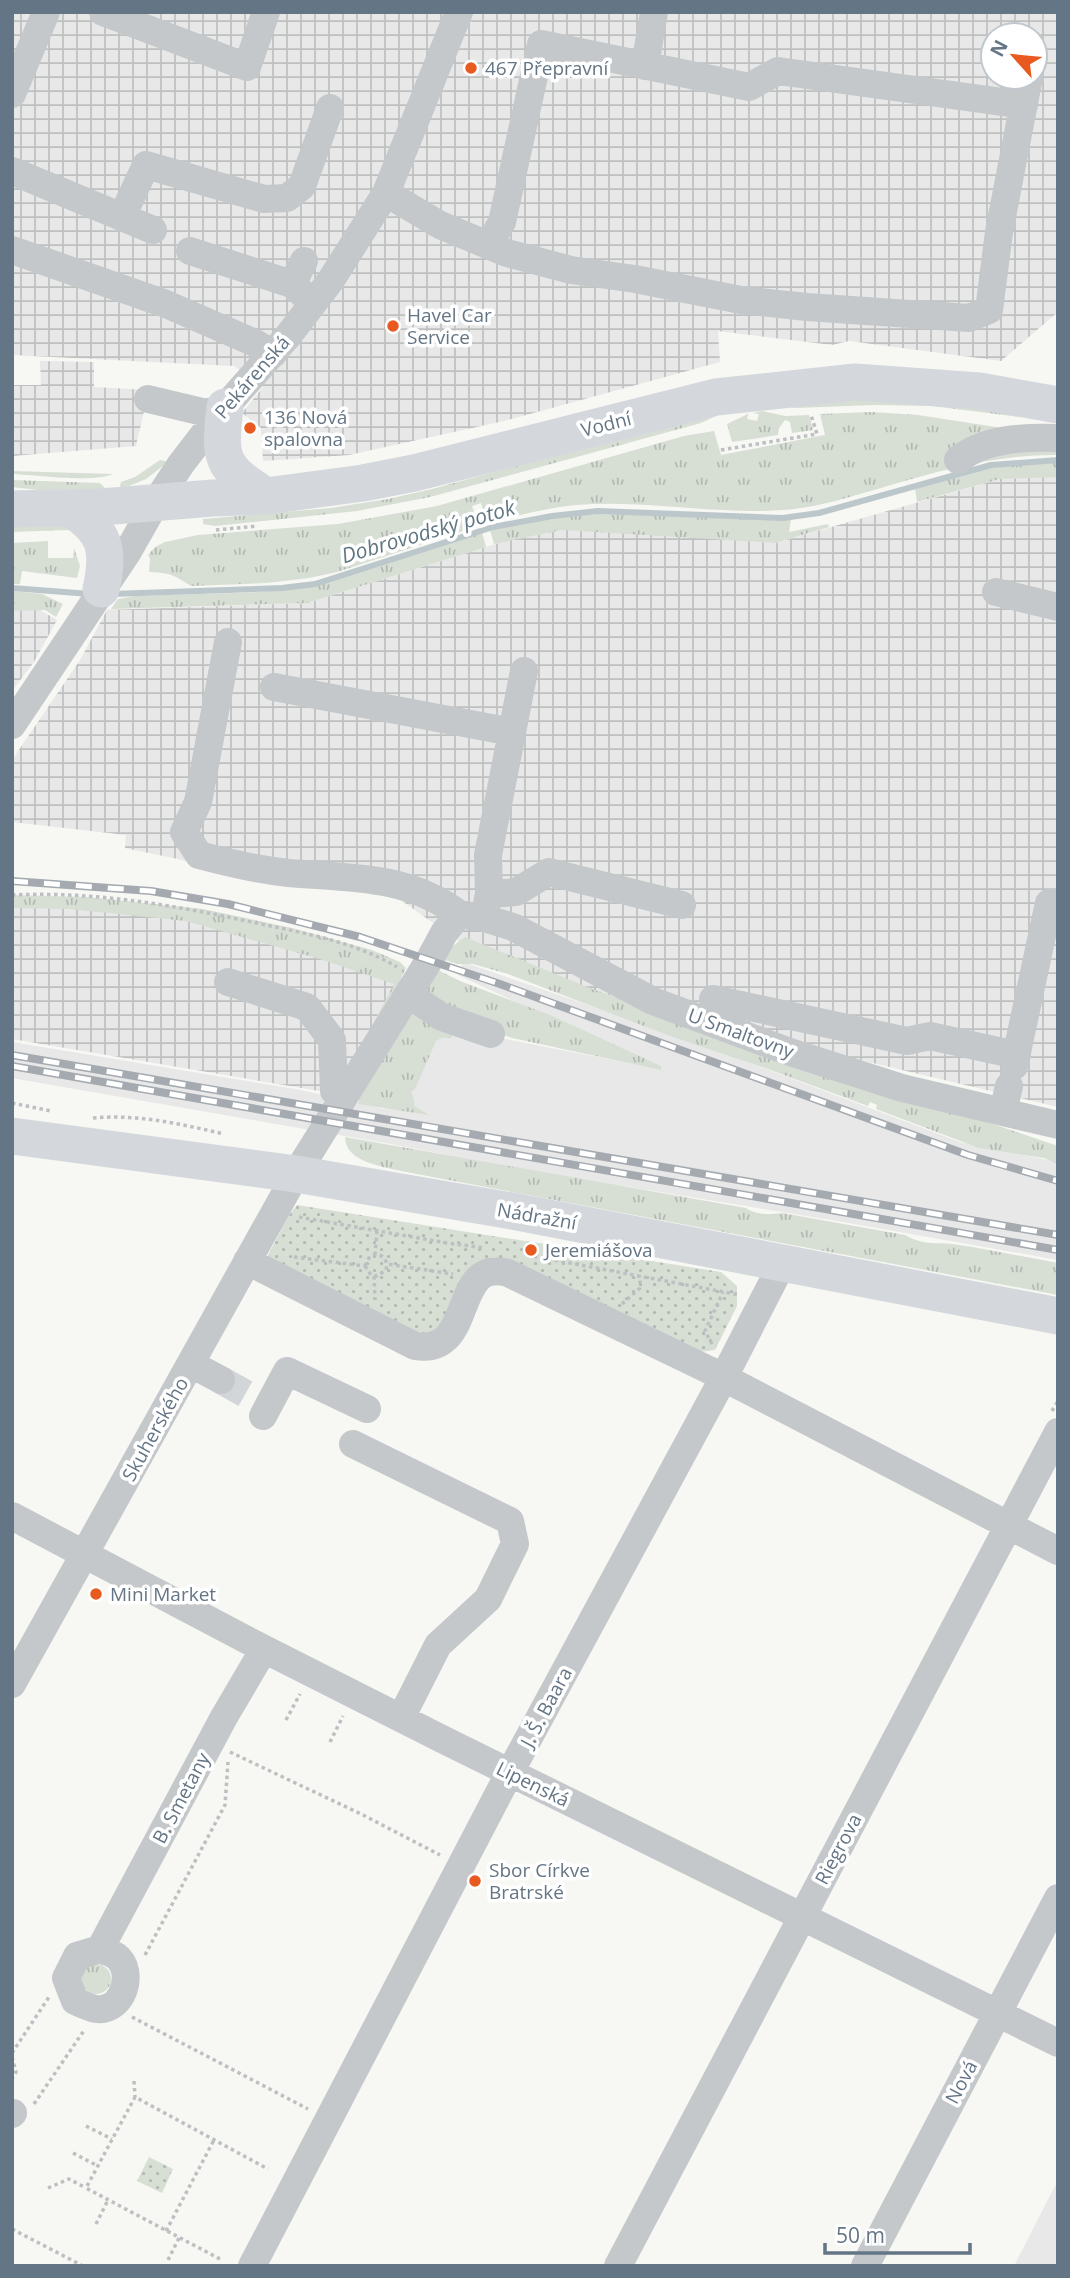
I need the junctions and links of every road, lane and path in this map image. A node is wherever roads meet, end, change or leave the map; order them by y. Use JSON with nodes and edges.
{"nodes":[{"id":1,"x":46,"y":12,"type":"edge"},
{"id":2,"x":103,"y":12,"type":"edge"},
{"id":3,"x":266,"y":12,"type":"edge"},
{"id":4,"x":459,"y":12,"type":"edge"},
{"id":5,"x":654,"y":12,"type":"edge"},
{"id":6,"x":645,"y":66,"type":"junction"},
{"id":7,"x":1026,"y":91,"type":"edge"},
{"id":8,"x":12,"y":93,"type":"edge"},
{"id":9,"x":1024,"y":105,"type":"junction"},
{"id":10,"x":330,"y":108,"type":"dead end"},
{"id":11,"x":12,"y":171,"type":"edge"},
{"id":12,"x":386,"y":193,"type":"junction"},
{"id":13,"x":122,"y":217,"type":"junction"},
{"id":14,"x":153,"y":230,"type":"dead end"},
{"id":15,"x":489,"y":245,"type":"junction"},
{"id":16,"x":12,"y":250,"type":"edge"},
{"id":17,"x":190,"y":251,"type":"dead end"},
{"id":18,"x":313,"y":303,"type":"junction"},
{"id":19,"x":273,"y":354,"type":"junction"},
{"id":20,"x":148,"y":398,"type":"dead end"},
{"id":21,"x":1058,"y":405,"type":"edge"},
{"id":22,"x":225,"y":407,"type":"junction"},
{"id":23,"x":811,"y":416,"type":"dead end"},
{"id":24,"x":1058,"y":438,"type":"edge"},
{"id":25,"x":722,"y":450,"type":"dead end"},
{"id":26,"x":958,"y":460,"type":"dead end"},
{"id":27,"x":156,"y":502,"type":"junction"},
{"id":28,"x":70,"y":508,"type":"junction"},
{"id":29,"x":12,"y":509,"type":"edge"},
{"id":30,"x":265,"y":511,"type":"junction"},
{"id":31,"x":216,"y":530,"type":"dead end"},
{"id":32,"x":103,"y":584,"type":"junction"},
{"id":33,"x":996,"y":592,"type":"dead end"},
{"id":34,"x":1058,"y":607,"type":"edge"},
{"id":35,"x":228,"y":642,"type":"dead end"},
{"id":36,"x":524,"y":671,"type":"dead end"},
{"id":37,"x":274,"y":687,"type":"dead end"},
{"id":38,"x":12,"y":725,"type":"edge"},
{"id":39,"x":512,"y":732,"type":"junction"},
{"id":40,"x":12,"y":895,"type":"edge"},
{"id":41,"x":1058,"y":903,"type":"edge"},
{"id":42,"x":682,"y":905,"type":"dead end"},
{"id":43,"x":469,"y":915,"type":"junction"},
{"id":44,"x":228,"y":982,"type":"dead end"},
{"id":45,"x":412,"y":987,"type":"junction"},
{"id":46,"x":713,"y":999,"type":"dead end"},
{"id":47,"x":491,"y":1034,"type":"dead end"},
{"id":48,"x":1011,"y":1080,"type":"junction"},
{"id":49,"x":342,"y":1097,"type":"junction"},
{"id":50,"x":51,"y":1111,"type":"dead end"},
{"id":51,"x":92,"y":1118,"type":"dead end"},
{"id":52,"x":1058,"y":1125,"type":"edge"},
{"id":53,"x":14,"y":1128,"type":"edge"},
{"id":54,"x":227,"y":1135,"type":"dead end"},
{"id":55,"x":296,"y":1174,"type":"junction"},
{"id":56,"x":377,"y":1231,"type":"dead end"},
{"id":57,"x":252,"y":1253,"type":"junction"},
{"id":58,"x":375,"y":1255,"type":"junction"},
{"id":59,"x":783,"y":1262,"type":"junction"},
{"id":60,"x":387,"y":1264,"type":"junction"},
{"id":61,"x":365,"y":1266,"type":"junction"},
{"id":62,"x":374,"y":1276,"type":"junction"},
{"id":63,"x":640,"y":1276,"type":"dead end"},
{"id":64,"x":475,"y":1281,"type":"junction"},
{"id":65,"x":745,"y":1296,"type":"dead end"},
{"id":66,"x":375,"y":1300,"type":"dead end"},
{"id":67,"x":620,"y":1306,"type":"dead end"},
{"id":68,"x":1058,"y":1316,"type":"edge"},
{"id":69,"x":715,"y":1350,"type":"dead end"},
{"id":70,"x":191,"y":1364,"type":"junction"},
{"id":71,"x":724,"y":1377,"type":"junction"},
{"id":72,"x":220,"y":1380,"type":"tunnel mouth"},
{"id":73,"x":259,"y":1405,"type":"dead end"},
{"id":74,"x":367,"y":1409,"type":"dead end"},
{"id":75,"x":1058,"y":1432,"type":"edge"},
{"id":76,"x":353,"y":1444,"type":"dead end"},
{"id":77,"x":12,"y":1516,"type":"edge"},
{"id":78,"x":1010,"y":1526,"type":"junction"},
{"id":79,"x":1058,"y":1551,"type":"edge"},
{"id":80,"x":86,"y":1554,"type":"junction"},
{"id":81,"x":264,"y":1649,"type":"junction"},
{"id":82,"x":12,"y":1684,"type":"edge"},
{"id":83,"x":300,"y":1693,"type":"dead end"},
{"id":84,"x":343,"y":1715,"type":"dead end"},
{"id":85,"x":401,"y":1718,"type":"junction"},
{"id":86,"x":286,"y":1720,"type":"dead end"},
{"id":87,"x":330,"y":1742,"type":"dead end"},
{"id":88,"x":510,"y":1773,"type":"junction"},
{"id":89,"x":461,"y":1866,"type":"junction"},
{"id":90,"x":1058,"y":1898,"type":"edge"},
{"id":91,"x":803,"y":1916,"type":"junction"},
{"id":92,"x":100,"y":1949,"type":"junction"},
{"id":93,"x":140,"y":1964,"type":"dead end"},
{"id":94,"x":66,"y":1978,"type":"junction"},
{"id":95,"x":105,"y":2008,"type":"junction"},
{"id":96,"x":997,"y":2014,"type":"junction"},
{"id":97,"x":1058,"y":2043,"type":"edge"},
{"id":98,"x":12,"y":2055,"type":"edge"},
{"id":99,"x":12,"y":2079,"type":"edge"},
{"id":100,"x":134,"y":2081,"type":"dead end"},
{"id":101,"x":135,"y":2097,"type":"junction"},
{"id":102,"x":13,"y":2114,"type":"edge"},
{"id":103,"x":328,"y":2121,"type":"junction"},
{"id":104,"x":86,"y":2126,"type":"dead end"},
{"id":105,"x":112,"y":2139,"type":"junction"},
{"id":106,"x":214,"y":2140,"type":"junction"},
{"id":107,"x":73,"y":2153,"type":"dead end"},
{"id":108,"x":97,"y":2166,"type":"junction"},
{"id":109,"x":268,"y":2169,"type":"dead end"},
{"id":110,"x":48,"y":2188,"type":"dead end"},
{"id":111,"x":86,"y":2188,"type":"junction"},
{"id":112,"x":108,"y":2200,"type":"junction"},
{"id":113,"x":96,"y":2224,"type":"dead end"},
{"id":114,"x":12,"y":2229,"type":"edge"},
{"id":115,"x":166,"y":2231,"type":"junction"},
{"id":116,"x":179,"y":2238,"type":"junction"},
{"id":117,"x":220,"y":2259,"type":"dead end"},
{"id":118,"x":168,"y":2260,"type":"dead end"},
{"id":119,"x":83,"y":2266,"type":"edge"},
{"id":120,"x":252,"y":2266,"type":"edge"},
{"id":121,"x":618,"y":2266,"type":"edge"},
{"id":122,"x":865,"y":2266,"type":"edge"}],
"edges":[{"from":1,"to":8,"type":"street"},
{"from":2,"to":3,"type":"street"},
{"from":4,"to":12,"type":"street","name":"Pekárenská"},
{"from":5,"to":6,"type":"street"},
{"from":6,"to":9,"type":"street"},
{"from":6,"to":15,"type":"street"},
{"from":7,"to":9,"type":"street"},
{"from":9,"to":15,"type":"street"},
{"from":10,"to":13,"type":"street"},
{"from":11,"to":13,"type":"street"},
{"from":12,"to":15,"type":"street"},
{"from":12,"to":18,"type":"street","name":"Pekárenská"},
{"from":13,"to":14,"type":"street"},
{"from":16,"to":19,"type":"street"},
{"from":17,"to":18,"type":"street"},
{"from":18,"to":19,"type":"street","name":"Pekárenská"},
{"from":19,"to":22,"type":"street","name":"Pekárenská"},
{"from":20,"to":22,"type":"street"},
{"from":21,"to":30,"type":"main road","name":"Vodní"},
{"from":22,"to":27,"type":"street","name":"Pekárenská"},
{"from":22,"to":30,"type":"main road"},
{"from":23,"to":25,"type":"path"},
{"from":24,"to":26,"type":"street"},
{"from":27,"to":28,"type":"main road","name":"Vodní"},
{"from":27,"to":30,"type":"main road","name":"Vodní"},
{"from":27,"to":32,"type":"street","name":"Pekárenská"},
{"from":28,"to":29,"type":"main road","name":"Vodní"},
{"from":28,"to":32,"type":"main road"},
{"from":30,"to":31,"type":"path"},
{"from":32,"to":38,"type":"street","name":"Pekárenská"},
{"from":33,"to":34,"type":"street"},
{"from":35,"to":43,"type":"street","name":"U Smaltovny"},
{"from":36,"to":39,"type":"street"},
{"from":37,"to":39,"type":"street"},
{"from":39,"to":43,"type":"street"},
{"from":40,"to":45,"type":"path"},
{"from":41,"to":48,"type":"street"},
{"from":42,"to":43,"type":"street"},
{"from":43,"to":45,"type":"street","name":"Skuherského"},
{"from":43,"to":48,"type":"street","name":"U Smaltovny"},
{"from":44,"to":49,"type":"street"},
{"from":45,"to":47,"type":"street"},
{"from":45,"to":49,"type":"street","name":"Skuherského"},
{"from":46,"to":48,"type":"street"},
{"from":48,"to":52,"type":"street","name":"U Smaltovny"},
{"from":49,"to":55,"type":"street","name":"Skuherského"},
{"from":50,"to":53,"type":"path"},
{"from":51,"to":54,"type":"path"},
{"from":53,"to":55,"type":"main road","name":"Nádražní"},
{"from":55,"to":57,"type":"street","name":"Skuherského"},
{"from":55,"to":59,"type":"main road","name":"Nádražní"},
{"from":56,"to":58,"type":"path"},
{"from":57,"to":61,"type":"path"},
{"from":57,"to":64,"type":"street"},
{"from":57,"to":70,"type":"street","name":"Skuherského"},
{"from":58,"to":60,"type":"path"},
{"from":58,"to":61,"type":"path"},
{"from":59,"to":68,"type":"main road","name":"Nádražní"},
{"from":59,"to":71,"type":"street","name":"J. Š. Baara"},
{"from":60,"to":62,"type":"path"},
{"from":60,"to":64,"type":"path"},
{"from":61,"to":62,"type":"path"},
{"from":62,"to":66,"type":"path"},
{"from":63,"to":67,"type":"path"},
{"from":64,"to":71,"type":"street"},
{"from":65,"to":69,"type":"path"},
{"from":70,"to":72,"type":"street"},
{"from":70,"to":80,"type":"street","name":"Skuherského"},
{"from":71,"to":78,"type":"street"},
{"from":71,"to":88,"type":"street","name":"J. Š. Baara"},
{"from":73,"to":74,"type":"street"},
{"from":75,"to":78,"type":"street","name":"Riegrova"},
{"from":76,"to":85,"type":"street"},
{"from":77,"to":80,"type":"street","name":"Lipenská"},
{"from":78,"to":79,"type":"street"},
{"from":78,"to":91,"type":"street","name":"Riegrova"},
{"from":80,"to":81,"type":"street","name":"Lipenská"},
{"from":80,"to":82,"type":"street","name":"Skuherského"},
{"from":81,"to":85,"type":"street","name":"Lipenská"},
{"from":81,"to":92,"type":"street","name":"B. Smetany"},
{"from":83,"to":86,"type":"path"},
{"from":84,"to":87,"type":"path"},
{"from":85,"to":88,"type":"street","name":"Lipenská"},
{"from":88,"to":89,"type":"street","name":"J. Š. Baara"},
{"from":88,"to":91,"type":"street","name":"Lipenská"},
{"from":89,"to":93,"type":"path"},
{"from":89,"to":103,"type":"street","name":"J. Š. Baara"},
{"from":90,"to":96,"type":"street","name":"Nová"},
{"from":91,"to":96,"type":"street","name":"Lipenská"},
{"from":91,"to":121,"type":"street","name":"Riegrova"},
{"from":92,"to":94,"type":"street"},
{"from":92,"to":95,"type":"street"},
{"from":94,"to":95,"type":"street"},
{"from":94,"to":98,"type":"path"},
{"from":95,"to":102,"type":"path"},
{"from":95,"to":103,"type":"path"},
{"from":96,"to":97,"type":"street","name":"Lipenská"},
{"from":96,"to":122,"type":"street","name":"Nová"},
{"from":98,"to":99,"type":"path"},
{"from":100,"to":101,"type":"path"},
{"from":101,"to":105,"type":"path"},
{"from":101,"to":106,"type":"path"},
{"from":103,"to":120,"type":"street","name":"J. Š. Baara"},
{"from":104,"to":105,"type":"path"},
{"from":105,"to":108,"type":"path"},
{"from":106,"to":109,"type":"path"},
{"from":106,"to":115,"type":"path"},
{"from":107,"to":108,"type":"path"},
{"from":108,"to":111,"type":"path"},
{"from":110,"to":111,"type":"path"},
{"from":111,"to":112,"type":"path"},
{"from":112,"to":113,"type":"path"},
{"from":112,"to":115,"type":"path"},
{"from":114,"to":119,"type":"path"},
{"from":115,"to":116,"type":"path"},
{"from":116,"to":117,"type":"path"},
{"from":116,"to":118,"type":"path"}]}
